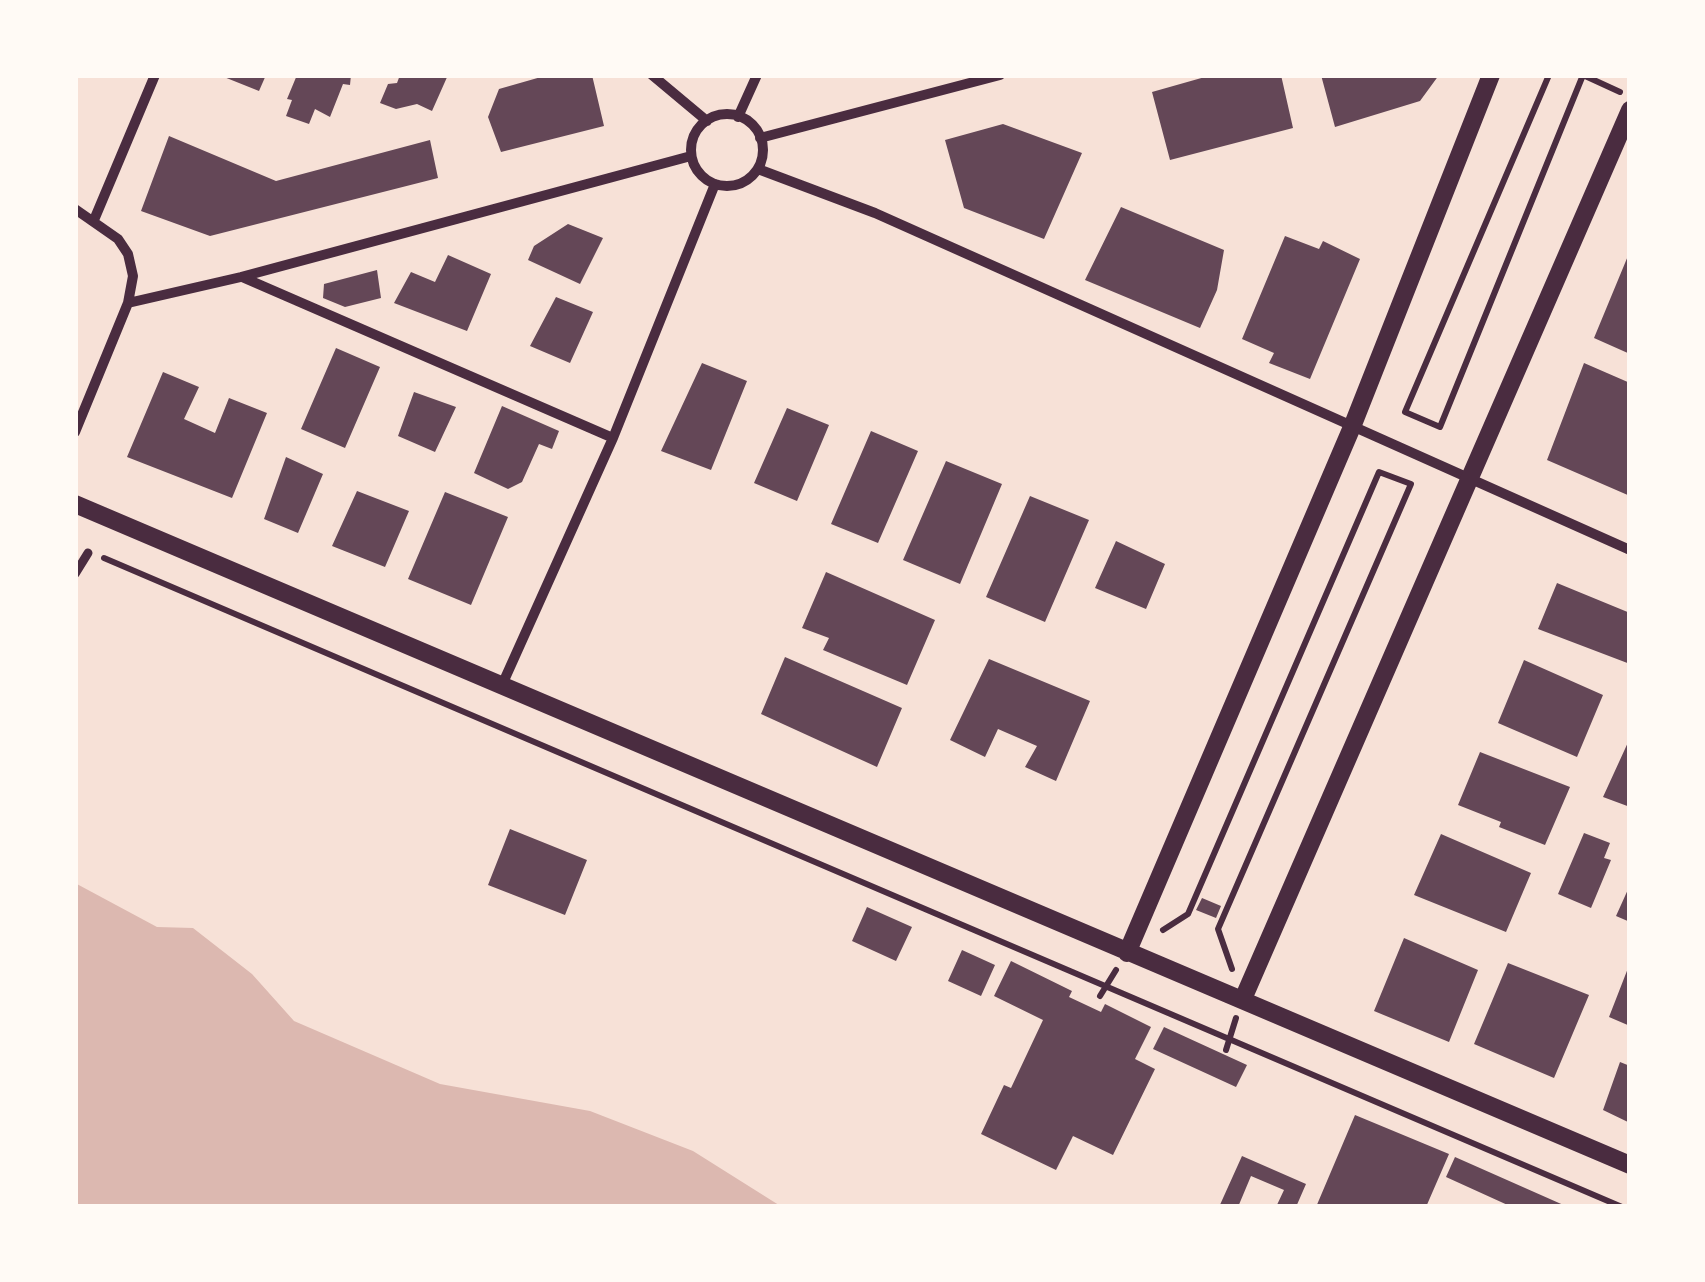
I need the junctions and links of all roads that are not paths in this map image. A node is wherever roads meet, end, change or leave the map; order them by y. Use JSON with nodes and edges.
{"nodes":[{"id":1,"x":155,"y":75,"type":"edge"},
{"id":2,"x":652,"y":75,"type":"edge"},
{"id":3,"x":757,"y":75,"type":"edge"},
{"id":4,"x":1000,"y":75,"type":"edge"},
{"id":5,"x":1491,"y":75,"type":"edge"},
{"id":6,"x":1630,"y":110,"type":"edge"},
{"id":7,"x":738,"y":116,"type":"junction"},
{"id":8,"x":707,"y":121,"type":"junction"},
{"id":9,"x":760,"y":138,"type":"junction"},
{"id":10,"x":691,"y":156,"type":"junction"},
{"id":11,"x":758,"y":169,"type":"junction"},
{"id":12,"x":716,"y":184,"type":"junction"},
{"id":13,"x":75,"y":210,"type":"edge"},
{"id":14,"x":94,"y":220,"type":"junction"},
{"id":15,"x":241,"y":276,"type":"junction"},
{"id":16,"x":128,"y":304,"type":"junction"},
{"id":17,"x":1352,"y":426,"type":"junction"},
{"id":18,"x":75,"y":432,"type":"edge"},
{"id":19,"x":612,"y":438,"type":"junction"},
{"id":20,"x":1469,"y":479,"type":"junction"},
{"id":21,"x":75,"y":504,"type":"edge"},
{"id":22,"x":1630,"y":550,"type":"edge"},
{"id":23,"x":88,"y":553,"type":"road end"},
{"id":24,"x":75,"y":574,"type":"edge"},
{"id":25,"x":502,"y":684,"type":"junction"},
{"id":26,"x":1127,"y":953,"type":"junction"},
{"id":27,"x":1243,"y":999,"type":"junction"},
{"id":28,"x":1630,"y":1165,"type":"edge"}],
"edges":[{"from":1,"to":14,"type":"street"},
{"from":2,"to":8,"type":"street"},
{"from":3,"to":7,"type":"street"},
{"from":4,"to":9,"type":"street"},
{"from":5,"to":17,"type":"street"},
{"from":6,"to":20,"type":"street"},
{"from":7,"to":8,"type":"street"},
{"from":7,"to":9,"type":"street"},
{"from":8,"to":10,"type":"street"},
{"from":9,"to":11,"type":"street"},
{"from":10,"to":12,"type":"street"},
{"from":10,"to":15,"type":"street"},
{"from":11,"to":12,"type":"street"},
{"from":11,"to":17,"type":"street"},
{"from":12,"to":19,"type":"street"},
{"from":13,"to":14,"type":"street"},
{"from":14,"to":16,"type":"street"},
{"from":15,"to":16,"type":"street"},
{"from":15,"to":19,"type":"street"},
{"from":16,"to":18,"type":"street"},
{"from":17,"to":20,"type":"street"},
{"from":17,"to":26,"type":"street"},
{"from":19,"to":25,"type":"street"},
{"from":20,"to":22,"type":"street"},
{"from":20,"to":27,"type":"street"},
{"from":21,"to":25,"type":"street"},
{"from":23,"to":24,"type":"street"},
{"from":25,"to":26,"type":"street"},
{"from":26,"to":27,"type":"street"},
{"from":27,"to":28,"type":"street"}]}
